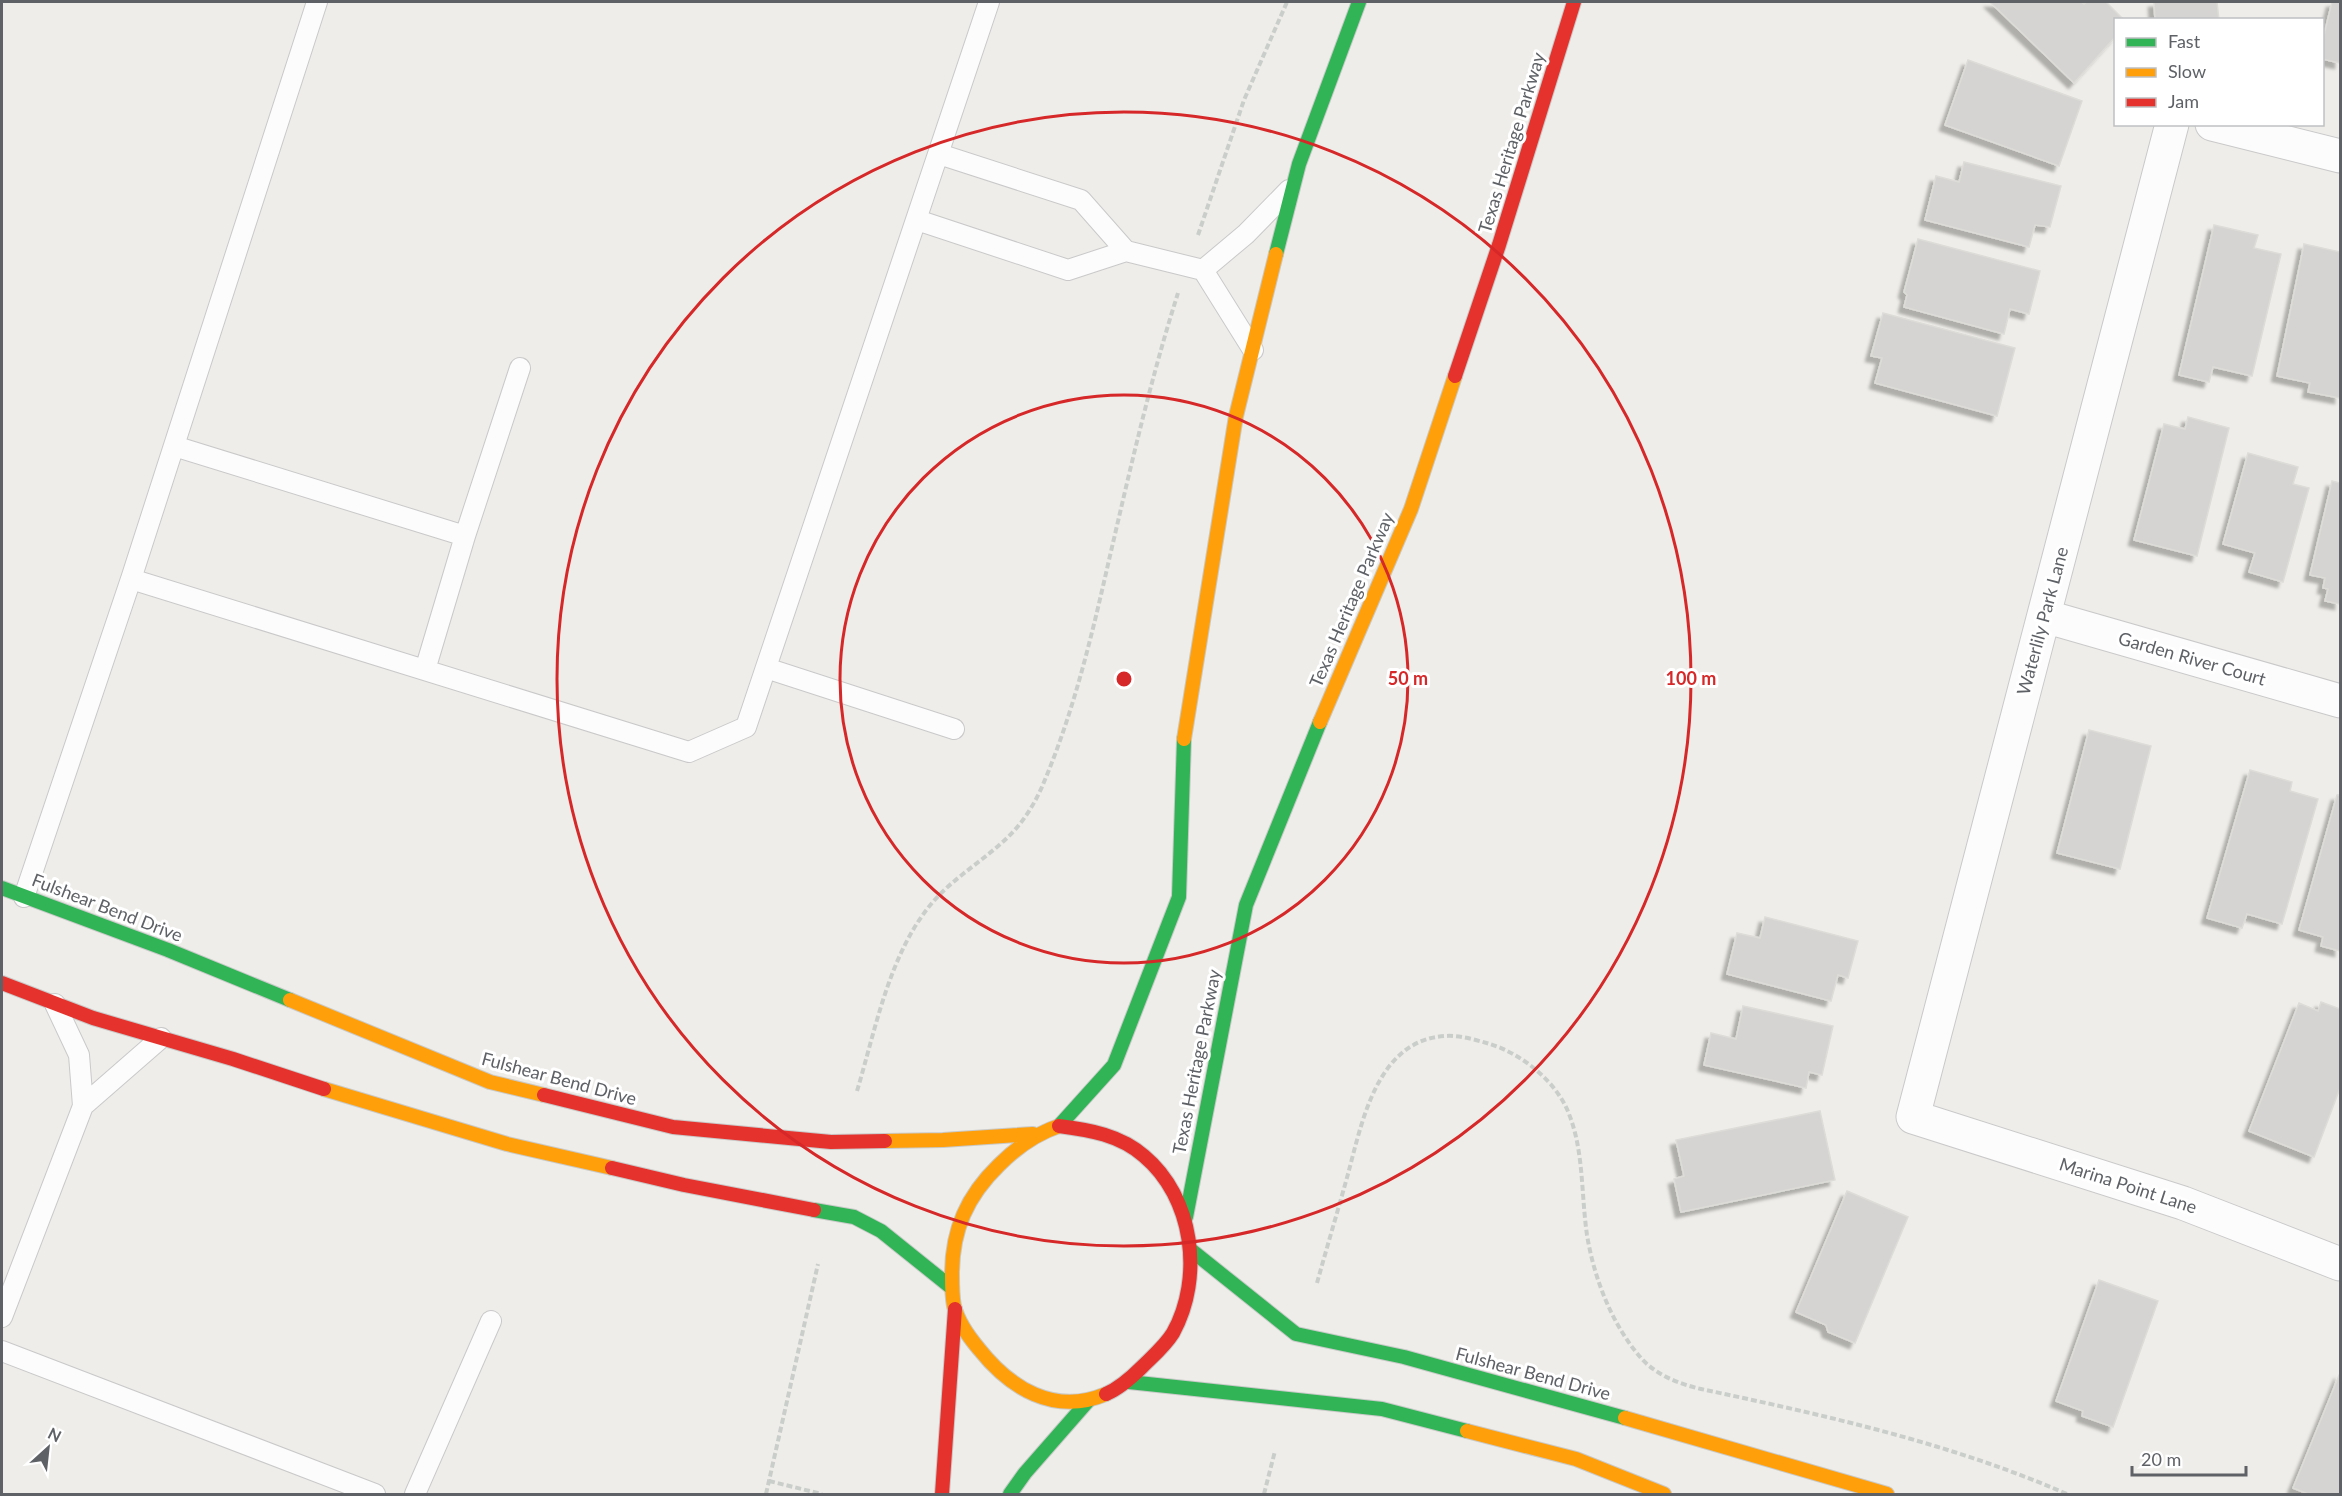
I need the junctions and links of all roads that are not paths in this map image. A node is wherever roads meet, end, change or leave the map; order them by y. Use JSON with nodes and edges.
{"nodes":[{"id":1,"x":317,"y":2,"type":"edge"},
{"id":2,"x":989,"y":2,"type":"edge"},
{"id":3,"x":1359,"y":2,"type":"edge"},
{"id":4,"x":1574,"y":2,"type":"edge"},
{"id":5,"x":2171,"y":126,"type":"edge"},
{"id":6,"x":2220,"y":126,"type":"edge"},
{"id":7,"x":939,"y":154,"type":"junction"},
{"id":8,"x":2340,"y":156,"type":"edge"},
{"id":9,"x":1293,"y":185,"type":"junction"},
{"id":10,"x":917,"y":220,"type":"junction"},
{"id":11,"x":1126,"y":251,"type":"junction"},
{"id":12,"x":1203,"y":270,"type":"junction"},
{"id":13,"x":1253,"y":350,"type":"junction"},
{"id":14,"x":520,"y":368,"type":"dead end"},
{"id":15,"x":174,"y":446,"type":"junction"},
{"id":16,"x":465,"y":536,"type":"junction"},
{"id":17,"x":131,"y":579,"type":"junction"},
{"id":18,"x":2044,"y":616,"type":"junction"},
{"id":19,"x":766,"y":668,"type":"junction"},
{"id":20,"x":425,"y":669,"type":"junction"},
{"id":21,"x":2340,"y":701,"type":"edge"},
{"id":22,"x":954,"y":729,"type":"dead end"},
{"id":23,"x":2,"y":888,"type":"edge"},
{"id":24,"x":24,"y":897,"type":"junction"},
{"id":25,"x":2,"y":983,"type":"edge"},
{"id":26,"x":55,"y":1004,"type":"junction"},
{"id":27,"x":161,"y":1038,"type":"junction"},
{"id":28,"x":83,"y":1106,"type":"junction"},
{"id":29,"x":1913,"y":1117,"type":"joint"},
{"id":30,"x":1059,"y":1126,"type":"junction"},
{"id":31,"x":1034,"y":1134,"type":"junction"},
{"id":32,"x":1186,"y":1217,"type":"junction"},
{"id":33,"x":1191,"y":1250,"type":"junction"},
{"id":34,"x":2340,"y":1264,"type":"edge"},
{"id":35,"x":952,"y":1288,"type":"junction"},
{"id":36,"x":955,"y":1309,"type":"junction"},
{"id":37,"x":2,"y":1317,"type":"edge"},
{"id":38,"x":491,"y":1321,"type":"dead end"},
{"id":39,"x":2,"y":1351,"type":"edge"},
{"id":40,"x":1129,"y":1382,"type":"junction"},
{"id":41,"x":1088,"y":1401,"type":"junction"},
{"id":42,"x":375,"y":1494,"type":"edge"},
{"id":43,"x":415,"y":1494,"type":"edge"},
{"id":44,"x":942,"y":1494,"type":"edge"},
{"id":45,"x":1010,"y":1494,"type":"edge"},
{"id":46,"x":1664,"y":1494,"type":"edge"},
{"id":47,"x":1887,"y":1494,"type":"edge"}],
"edges":[{"from":1,"to":15,"type":"lane"},
{"from":2,"to":7,"type":"lane"},
{"from":3,"to":9,"type":"main road"},
{"from":4,"to":32,"type":"main road","name":"Texas Heritage Parkway"},
{"from":5,"to":18,"type":"street","name":"Waterlily Park Lane"},
{"from":6,"to":8,"type":"street"},
{"from":7,"to":10,"type":"lane"},
{"from":7,"to":11,"type":"lane"},
{"from":9,"to":12,"type":"lane"},
{"from":9,"to":13,"type":"main road"},
{"from":10,"to":11,"type":"lane"},
{"from":10,"to":19,"type":"lane"},
{"from":11,"to":12,"type":"lane"},
{"from":12,"to":13,"type":"lane"},
{"from":13,"to":30,"type":"main road"},
{"from":14,"to":16,"type":"lane"},
{"from":15,"to":16,"type":"lane"},
{"from":15,"to":17,"type":"lane"},
{"from":16,"to":20,"type":"lane"},
{"from":17,"to":20,"type":"lane"},
{"from":17,"to":24,"type":"lane"},
{"from":18,"to":21,"type":"street","name":"Garden River Court"},
{"from":18,"to":29,"type":"street","name":"Waterlily Park Lane"},
{"from":19,"to":20,"type":"lane"},
{"from":19,"to":22,"type":"lane"},
{"from":23,"to":24,"type":"main road","name":"Fulshear Bend Drive"},
{"from":24,"to":31,"type":"main road","name":"Fulshear Bend Drive"},
{"from":25,"to":26,"type":"main road"},
{"from":26,"to":27,"type":"main road"},
{"from":26,"to":28,"type":"lane"},
{"from":27,"to":28,"type":"lane"},
{"from":27,"to":35,"type":"main road"},
{"from":28,"to":37,"type":"lane"},
{"from":29,"to":34,"type":"street","name":"Marina Point Lane"},
{"from":30,"to":31,"type":"main road"},
{"from":30,"to":32,"type":"main road"},
{"from":31,"to":35,"type":"main road"},
{"from":32,"to":33,"type":"main road"},
{"from":33,"to":40,"type":"main road"},
{"from":33,"to":47,"type":"main road","name":"Fulshear Bend Drive"},
{"from":35,"to":36,"type":"main road"},
{"from":36,"to":41,"type":"main road"},
{"from":36,"to":44,"type":"main road"},
{"from":38,"to":43,"type":"lane"},
{"from":39,"to":42,"type":"lane"},
{"from":40,"to":41,"type":"main road"},
{"from":40,"to":46,"type":"main road"},
{"from":41,"to":45,"type":"main road"}]}
